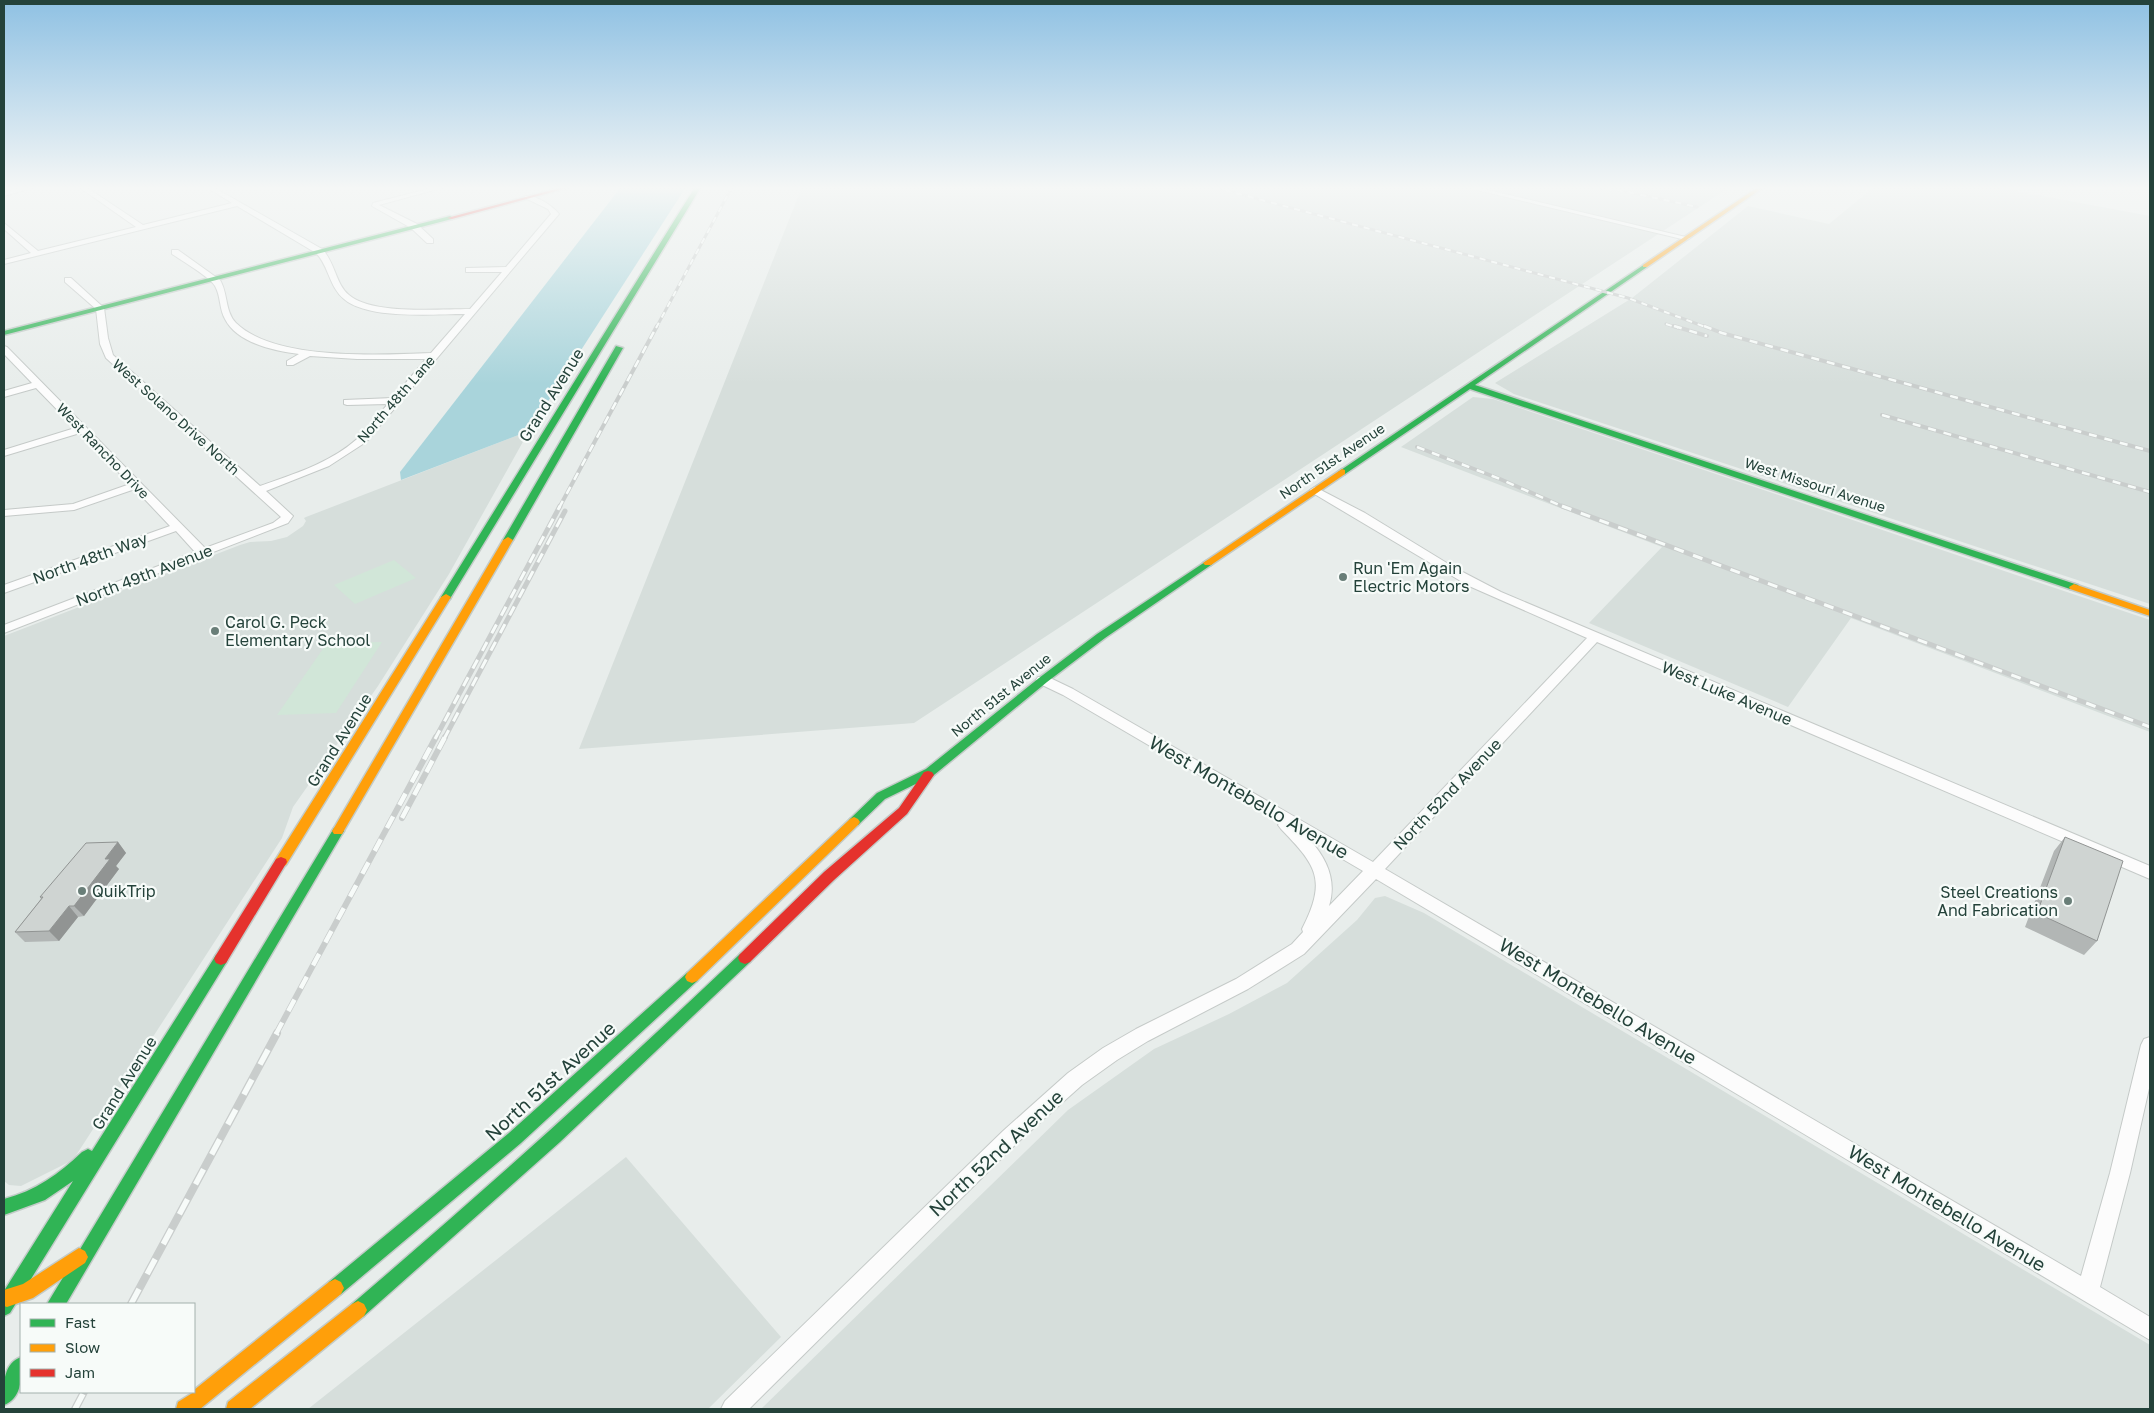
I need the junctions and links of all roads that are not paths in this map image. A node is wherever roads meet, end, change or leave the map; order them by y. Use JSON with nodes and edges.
{"nodes":[{"id":1,"x":41,"y":253,"type":"edge"},
{"id":2,"x":176,"y":253,"type":"edge"},
{"id":3,"x":311,"y":253,"type":"edge"},
{"id":4,"x":321,"y":253,"type":"edge"},
{"id":5,"x":522,"y":253,"type":"edge"},
{"id":6,"x":657,"y":253,"type":"edge"},
{"id":7,"x":1664,"y":253,"type":"edge"},
{"id":8,"x":37,"y":254,"type":"joint"},
{"id":9,"x":4,"y":262,"type":"edge"},
{"id":10,"x":508,"y":269,"type":"junction"},
{"id":11,"x":468,"y":270,"type":"dead end"},
{"id":12,"x":213,"y":278,"type":"junction"},
{"id":13,"x":68,"y":280,"type":"dead end"},
{"id":14,"x":100,"y":308,"type":"junction"},
{"id":15,"x":472,"y":311,"type":"junction"},
{"id":16,"x":4,"y":333,"type":"edge"},
{"id":17,"x":628,"y":334,"type":"dead end"},
{"id":18,"x":4,"y":348,"type":"edge"},
{"id":19,"x":308,"y":353,"type":"junction"},
{"id":20,"x":433,"y":356,"type":"junction"},
{"id":21,"x":290,"y":363,"type":"dead end"},
{"id":22,"x":39,"y":384,"type":"junction"},
{"id":23,"x":1470,"y":386,"type":"junction"},
{"id":24,"x":4,"y":394,"type":"edge"},
{"id":25,"x":395,"y":401,"type":"junction"},
{"id":26,"x":348,"y":402,"type":"dead end"},
{"id":27,"x":82,"y":429,"type":"junction"},
{"id":28,"x":4,"y":453,"type":"edge"},
{"id":29,"x":137,"y":485,"type":"junction"},
{"id":30,"x":1315,"y":490,"type":"junction"},
{"id":31,"x":257,"y":491,"type":"junction"},
{"id":32,"x":4,"y":513,"type":"edge"},
{"id":33,"x":284,"y":521,"type":"joint"},
{"id":34,"x":177,"y":526,"type":"junction"},
{"id":35,"x":203,"y":553,"type":"junction"},
{"id":36,"x":4,"y":589,"type":"edge"},
{"id":37,"x":2150,"y":613,"type":"edge"},
{"id":38,"x":4,"y":629,"type":"edge"},
{"id":39,"x":1596,"y":637,"type":"junction"},
{"id":40,"x":1043,"y":680,"type":"junction"},
{"id":41,"x":930,"y":772,"type":"junction"},
{"id":42,"x":1270,"y":810,"type":"junction"},
{"id":43,"x":1375,"y":870,"type":"junction"},
{"id":44,"x":2150,"y":873,"type":"edge"},
{"id":45,"x":1298,"y":949,"type":"junction"},
{"id":46,"x":2150,"y":1045,"type":"edge"},
{"id":47,"x":117,"y":1125,"type":"junction"},
{"id":48,"x":4,"y":1207,"type":"edge"},
{"id":49,"x":88,"y":1250,"type":"junction"},
{"id":50,"x":2088,"y":1292,"type":"junction"},
{"id":51,"x":7,"y":1298,"type":"edge"},
{"id":52,"x":57,"y":1303,"type":"edge"},
{"id":53,"x":4,"y":1308,"type":"edge"},
{"id":54,"x":2150,"y":1329,"type":"edge"},
{"id":55,"x":20,"y":1368,"type":"edge"},
{"id":56,"x":4,"y":1396,"type":"edge"},
{"id":57,"x":8,"y":1409,"type":"edge"},
{"id":58,"x":185,"y":1409,"type":"edge"},
{"id":59,"x":235,"y":1409,"type":"edge"},
{"id":60,"x":733,"y":1409,"type":"edge"}],
"edges":[{"from":1,"to":8,"type":"street"},
{"from":2,"to":12,"type":"street"},
{"from":3,"to":12,"type":"main road"},
{"from":4,"to":15,"type":"street"},
{"from":5,"to":10,"type":"street","name":"North 48th Lane"},
{"from":6,"to":47,"type":"main road","name":"Grand Avenue"},
{"from":7,"to":23,"type":"main road","name":"North 51st Avenue"},
{"from":8,"to":9,"type":"street"},
{"from":10,"to":11,"type":"street"},
{"from":10,"to":15,"type":"street","name":"North 48th Lane"},
{"from":12,"to":14,"type":"main road"},
{"from":12,"to":19,"type":"street"},
{"from":13,"to":14,"type":"street"},
{"from":14,"to":16,"type":"main road"},
{"from":14,"to":31,"type":"street","name":"West Solano Drive North"},
{"from":15,"to":20,"type":"street","name":"North 48th Lane"},
{"from":17,"to":49,"type":"main road","name":"Grand Avenue"},
{"from":18,"to":22,"type":"street","name":"West Rancho Drive"},
{"from":19,"to":20,"type":"street"},
{"from":19,"to":21,"type":"street"},
{"from":20,"to":25,"type":"street","name":"North 48th Lane"},
{"from":22,"to":24,"type":"street"},
{"from":22,"to":27,"type":"street","name":"West Rancho Drive"},
{"from":23,"to":30,"type":"main road","name":"North 51st Avenue"},
{"from":23,"to":37,"type":"main road","name":"West Missouri Avenue"},
{"from":25,"to":26,"type":"street"},
{"from":25,"to":31,"type":"street","name":"North 48th Lane"},
{"from":27,"to":28,"type":"street"},
{"from":27,"to":29,"type":"street","name":"West Rancho Drive"},
{"from":29,"to":32,"type":"street"},
{"from":29,"to":34,"type":"street","name":"West Rancho Drive"},
{"from":30,"to":39,"type":"street","name":"West Luke Avenue"},
{"from":30,"to":40,"type":"main road","name":"North 51st Avenue"},
{"from":31,"to":33,"type":"street","name":"West Solano Drive North"},
{"from":33,"to":35,"type":"street","name":"North 49th Avenue"},
{"from":34,"to":35,"type":"street","name":"West Rancho Drive"},
{"from":34,"to":36,"type":"street","name":"North 48th Way"},
{"from":35,"to":38,"type":"street","name":"North 49th Avenue"},
{"from":39,"to":43,"type":"street","name":"North 52nd Avenue"},
{"from":39,"to":44,"type":"street","name":"West Luke Avenue"},
{"from":40,"to":41,"type":"main road","name":"North 51st Avenue"},
{"from":40,"to":42,"type":"street","name":"West Montebello Avenue"},
{"from":41,"to":58,"type":"main road","name":"North 51st Avenue"},
{"from":41,"to":59,"type":"main road","name":"North 51st Avenue"},
{"from":42,"to":43,"type":"street","name":"West Montebello Avenue"},
{"from":42,"to":45,"type":"street","name":"North 52nd Avenue"},
{"from":43,"to":45,"type":"street","name":"North 52nd Avenue"},
{"from":43,"to":50,"type":"street","name":"West Montebello Avenue"},
{"from":45,"to":60,"type":"street","name":"North 52nd Avenue"},
{"from":46,"to":50,"type":"street"},
{"from":47,"to":48,"type":"main road"},
{"from":47,"to":51,"type":"main road","name":"Grand Avenue"},
{"from":49,"to":51,"type":"main road"},
{"from":49,"to":52,"type":"main road","name":"Grand Avenue"},
{"from":50,"to":54,"type":"street","name":"West Montebello Avenue"},
{"from":51,"to":53,"type":"main road","name":"Grand Avenue"},
{"from":55,"to":56,"type":"main road"},
{"from":56,"to":57,"type":"main road"}]}
